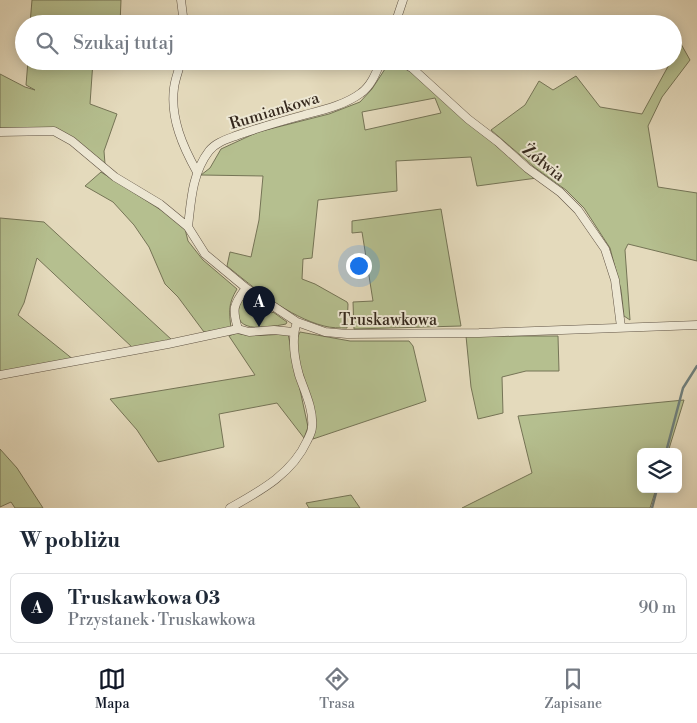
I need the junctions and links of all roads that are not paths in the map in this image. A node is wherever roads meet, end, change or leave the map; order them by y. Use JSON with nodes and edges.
{"nodes":[{"id":1,"x":181,"y":0,"type":"edge"},
{"id":2,"x":404,"y":0,"type":"edge"},
{"id":3,"x":183,"y":15,"type":"edge"},
{"id":4,"x":398,"y":15,"type":"edge"},
{"id":5,"x":179,"y":70,"type":"edge"},
{"id":6,"x":376,"y":70,"type":"edge"},
{"id":7,"x":414,"y":70,"type":"edge"},
{"id":8,"x":0,"y":132,"type":"edge"},
{"id":9,"x":197,"y":172,"type":"junction"},
{"id":10,"x":188,"y":227,"type":"junction"},
{"id":11,"x":246,"y":288,"type":"junction"},
{"id":12,"x":297,"y":322,"type":"junction"},
{"id":13,"x":697,"y":325,"type":"edge"},
{"id":14,"x":621,"y":327,"type":"junction"},
{"id":15,"x":238,"y":329,"type":"junction"},
{"id":16,"x":293,"y":332,"type":"junction"},
{"id":17,"x":0,"y":375,"type":"edge"},
{"id":18,"x":230,"y":508,"type":"edge"}],
"edges":[{"from":1,"to":3,"type":"street"},
{"from":2,"to":4,"type":"street"},
{"from":5,"to":9,"type":"street"},
{"from":6,"to":9,"type":"street","name":"Rumiankowa"},
{"from":7,"to":14,"type":"street","name":"Żółwia"},
{"from":8,"to":10,"type":"street","name":"Truskawkowa"},
{"from":9,"to":10,"type":"street","name":"Rumiankowa"},
{"from":10,"to":11,"type":"street","name":"Truskawkowa"},
{"from":11,"to":12,"type":"street","name":"Truskawkowa"},
{"from":11,"to":15,"type":"street"},
{"from":12,"to":14,"type":"street","name":"Truskawkowa"},
{"from":12,"to":16,"type":"street"},
{"from":13,"to":14,"type":"street","name":"Truskawkowa"},
{"from":15,"to":16,"type":"street"},
{"from":15,"to":17,"type":"street"},
{"from":16,"to":18,"type":"street"}]}
